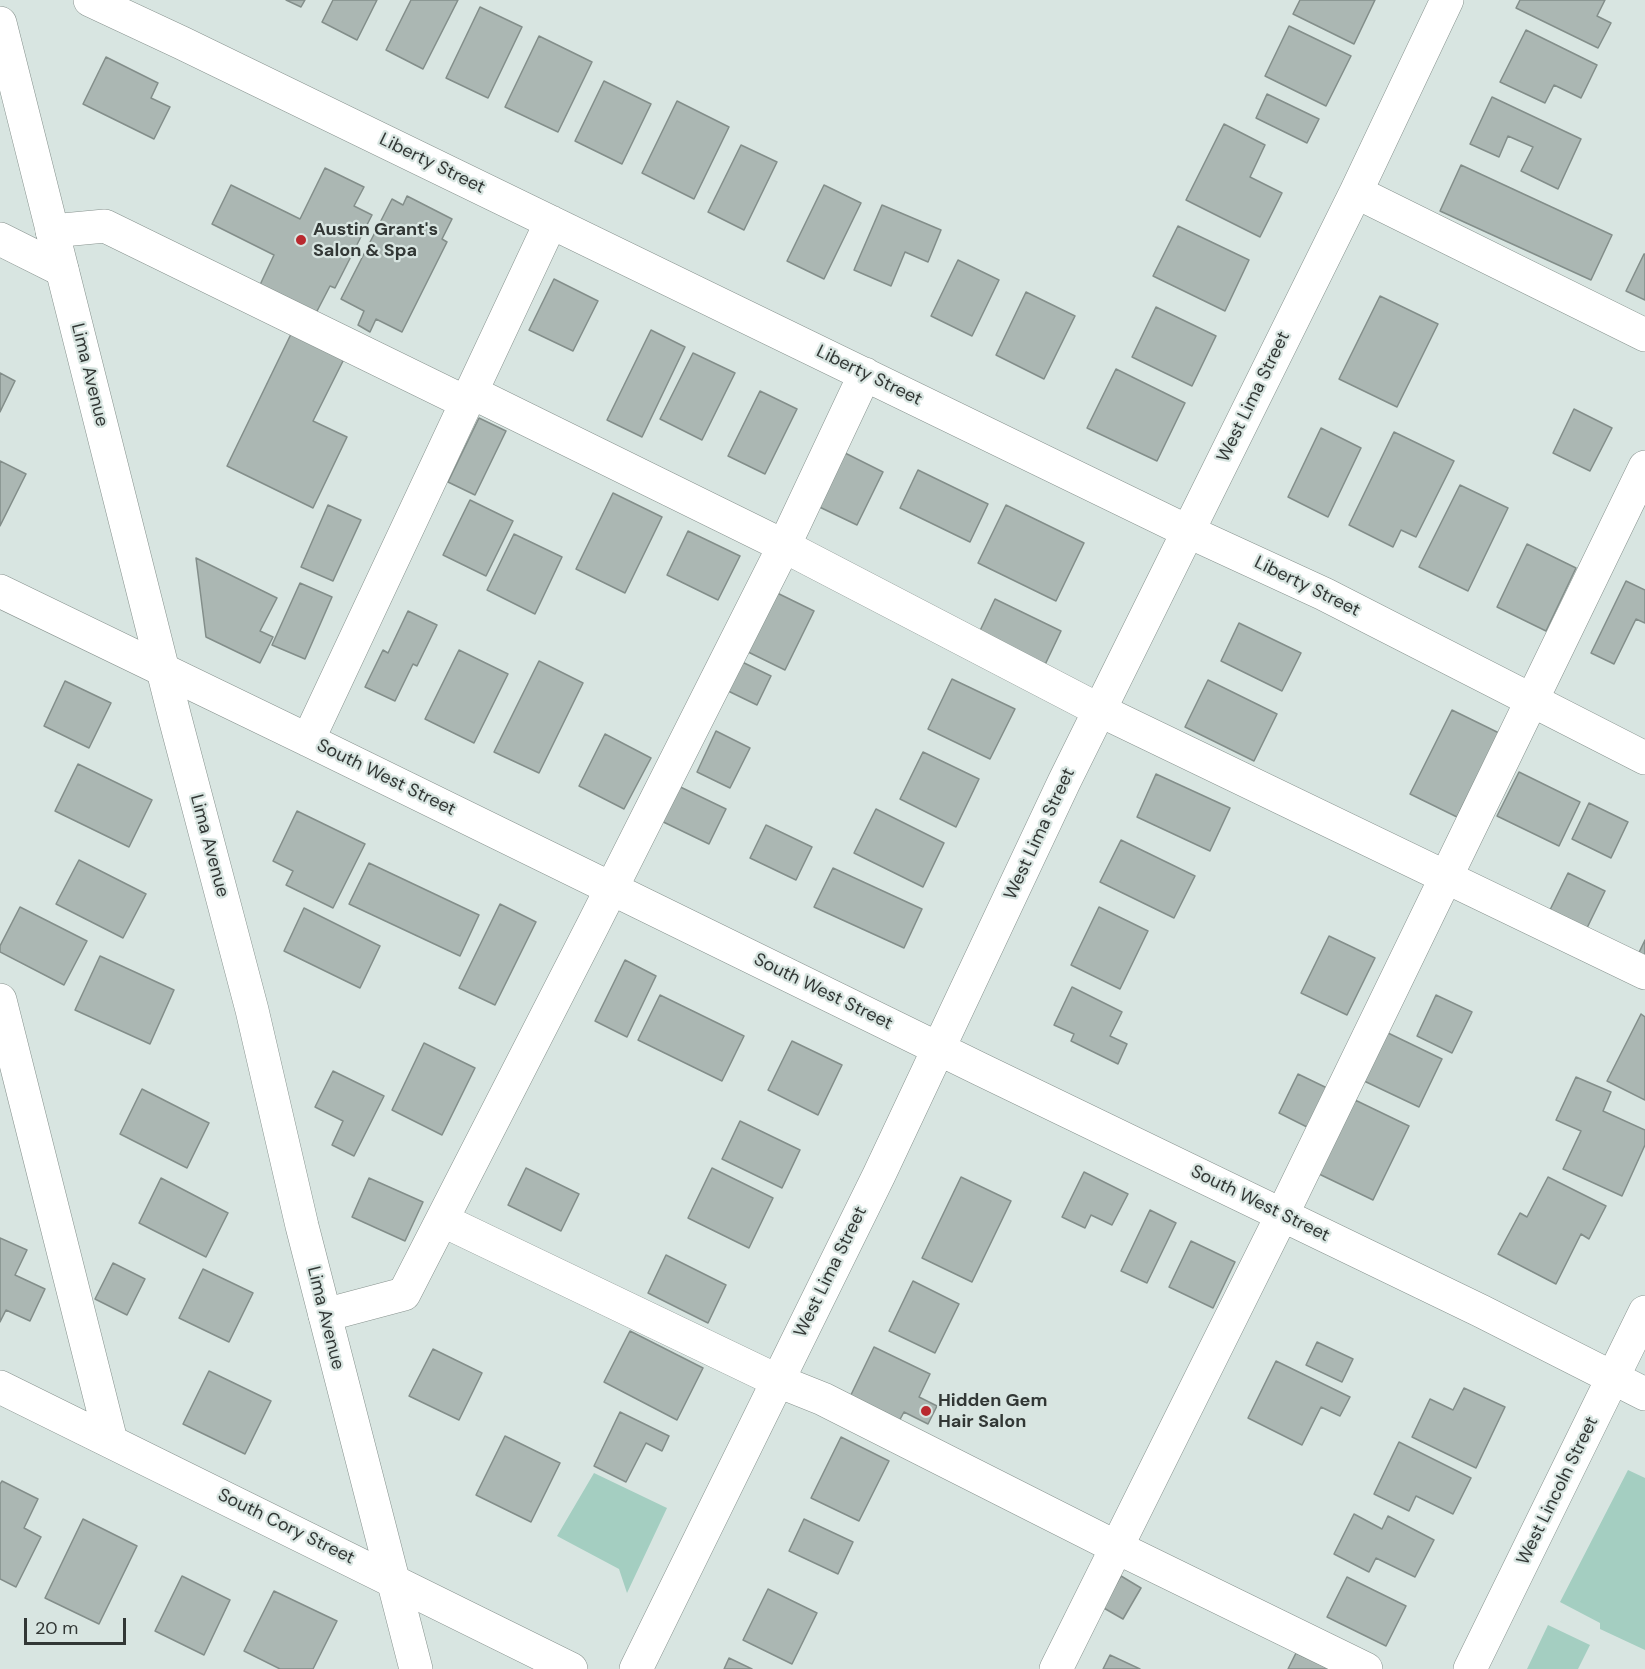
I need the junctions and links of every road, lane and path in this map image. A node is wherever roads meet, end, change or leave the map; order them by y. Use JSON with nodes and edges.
{"nodes":[{"id":1,"x":90,"y":0,"type":"edge"},
{"id":2,"x":1447,"y":0,"type":"edge"},
{"id":3,"x":0,"y":23,"type":"edge"},
{"id":4,"x":1356,"y":192,"type":"junction"},
{"id":5,"x":551,"y":222,"type":"junction"},
{"id":6,"x":52,"y":231,"type":"junction"},
{"id":7,"x":0,"y":239,"type":"edge"},
{"id":8,"x":62,"y":270,"type":"junction"},
{"id":9,"x":1645,"y":335,"type":"edge"},
{"id":10,"x":865,"y":374,"type":"junction"},
{"id":11,"x":469,"y":398,"type":"junction"},
{"id":12,"x":1645,"y":467,"type":"edge"},
{"id":13,"x":1187,"y":531,"type":"junction"},
{"id":14,"x":784,"y":546,"type":"junction"},
{"id":15,"x":0,"y":591,"type":"edge"},
{"id":16,"x":163,"y":669,"type":"junction"},
{"id":17,"x":1533,"y":701,"type":"junction"},
{"id":18,"x":1100,"y":710,"type":"junction"},
{"id":19,"x":308,"y":740,"type":"junction"},
{"id":20,"x":1645,"y":758,"type":"edge"},
{"id":21,"x":1447,"y":876,"type":"junction"},
{"id":22,"x":611,"y":889,"type":"junction"},
{"id":23,"x":1645,"y":973,"type":"edge"},
{"id":24,"x":0,"y":1000,"type":"edge"},
{"id":25,"x":938,"y":1049,"type":"junction"},
{"id":26,"x":1282,"y":1215,"type":"junction"},
{"id":27,"x":442,"y":1220,"type":"junction"},
{"id":28,"x":1645,"y":1312,"type":"edge"},
{"id":29,"x":325,"y":1315,"type":"junction"},
{"id":30,"x":1613,"y":1378,"type":"junction"},
{"id":31,"x":778,"y":1381,"type":"junction"},
{"id":32,"x":0,"y":1387,"type":"edge"},
{"id":33,"x":1645,"y":1394,"type":"edge"},
{"id":34,"x":111,"y":1441,"type":"junction"},
{"id":35,"x":1116,"y":1547,"type":"junction"},
{"id":36,"x":393,"y":1580,"type":"junction"},
{"id":37,"x":416,"y":1669,"type":"edge"},
{"id":38,"x":572,"y":1669,"type":"edge"},
{"id":39,"x":636,"y":1669,"type":"edge"},
{"id":40,"x":1056,"y":1669,"type":"edge"},
{"id":41,"x":1366,"y":1669,"type":"edge"},
{"id":42,"x":1470,"y":1669,"type":"edge"}],
"edges":[{"from":1,"to":5,"type":"street","name":"Liberty Street"},
{"from":2,"to":4,"type":"street","name":"West Lima Street"},
{"from":3,"to":6,"type":"street","name":"Lima Avenue"},
{"from":4,"to":9,"type":"street"},
{"from":4,"to":13,"type":"street","name":"West Lima Street"},
{"from":5,"to":10,"type":"street","name":"Liberty Street"},
{"from":5,"to":11,"type":"street"},
{"from":6,"to":8,"type":"street","name":"Lima Avenue"},
{"from":6,"to":11,"type":"street"},
{"from":7,"to":8,"type":"street"},
{"from":8,"to":16,"type":"street","name":"Lima Avenue"},
{"from":10,"to":13,"type":"street","name":"Liberty Street"},
{"from":10,"to":14,"type":"street"},
{"from":11,"to":14,"type":"street"},
{"from":11,"to":19,"type":"street"},
{"from":12,"to":17,"type":"street"},
{"from":13,"to":17,"type":"street","name":"Liberty Street"},
{"from":13,"to":18,"type":"street","name":"West Lima Street"},
{"from":14,"to":18,"type":"street"},
{"from":14,"to":22,"type":"street"},
{"from":15,"to":16,"type":"street","name":"South West Street"},
{"from":16,"to":19,"type":"street","name":"South West Street"},
{"from":16,"to":29,"type":"street","name":"Lima Avenue"},
{"from":17,"to":20,"type":"street","name":"Liberty Street"},
{"from":17,"to":21,"type":"street"},
{"from":18,"to":21,"type":"street"},
{"from":18,"to":25,"type":"street","name":"West Lima Street"},
{"from":19,"to":22,"type":"street","name":"South West Street"},
{"from":21,"to":23,"type":"street"},
{"from":21,"to":26,"type":"street"},
{"from":22,"to":25,"type":"street","name":"South West Street"},
{"from":22,"to":27,"type":"street"},
{"from":24,"to":34,"type":"street"},
{"from":25,"to":26,"type":"street","name":"South West Street"},
{"from":25,"to":31,"type":"street","name":"West Lima Street"},
{"from":26,"to":30,"type":"street","name":"South West Street"},
{"from":26,"to":35,"type":"street"},
{"from":27,"to":29,"type":"street"},
{"from":27,"to":31,"type":"street"},
{"from":28,"to":30,"type":"street","name":"West Lincoln Street"},
{"from":29,"to":36,"type":"street","name":"Lima Avenue"},
{"from":30,"to":33,"type":"street","name":"South West Street"},
{"from":30,"to":42,"type":"street","name":"West Lincoln Street"},
{"from":31,"to":35,"type":"street"},
{"from":31,"to":39,"type":"street","name":"West Lima Street"},
{"from":32,"to":34,"type":"street","name":"South Cory Street"},
{"from":34,"to":36,"type":"street","name":"South Cory Street"},
{"from":35,"to":40,"type":"street"},
{"from":35,"to":41,"type":"street"},
{"from":36,"to":37,"type":"street","name":"Lima Avenue"},
{"from":36,"to":38,"type":"street","name":"South Cory Street"}]}
